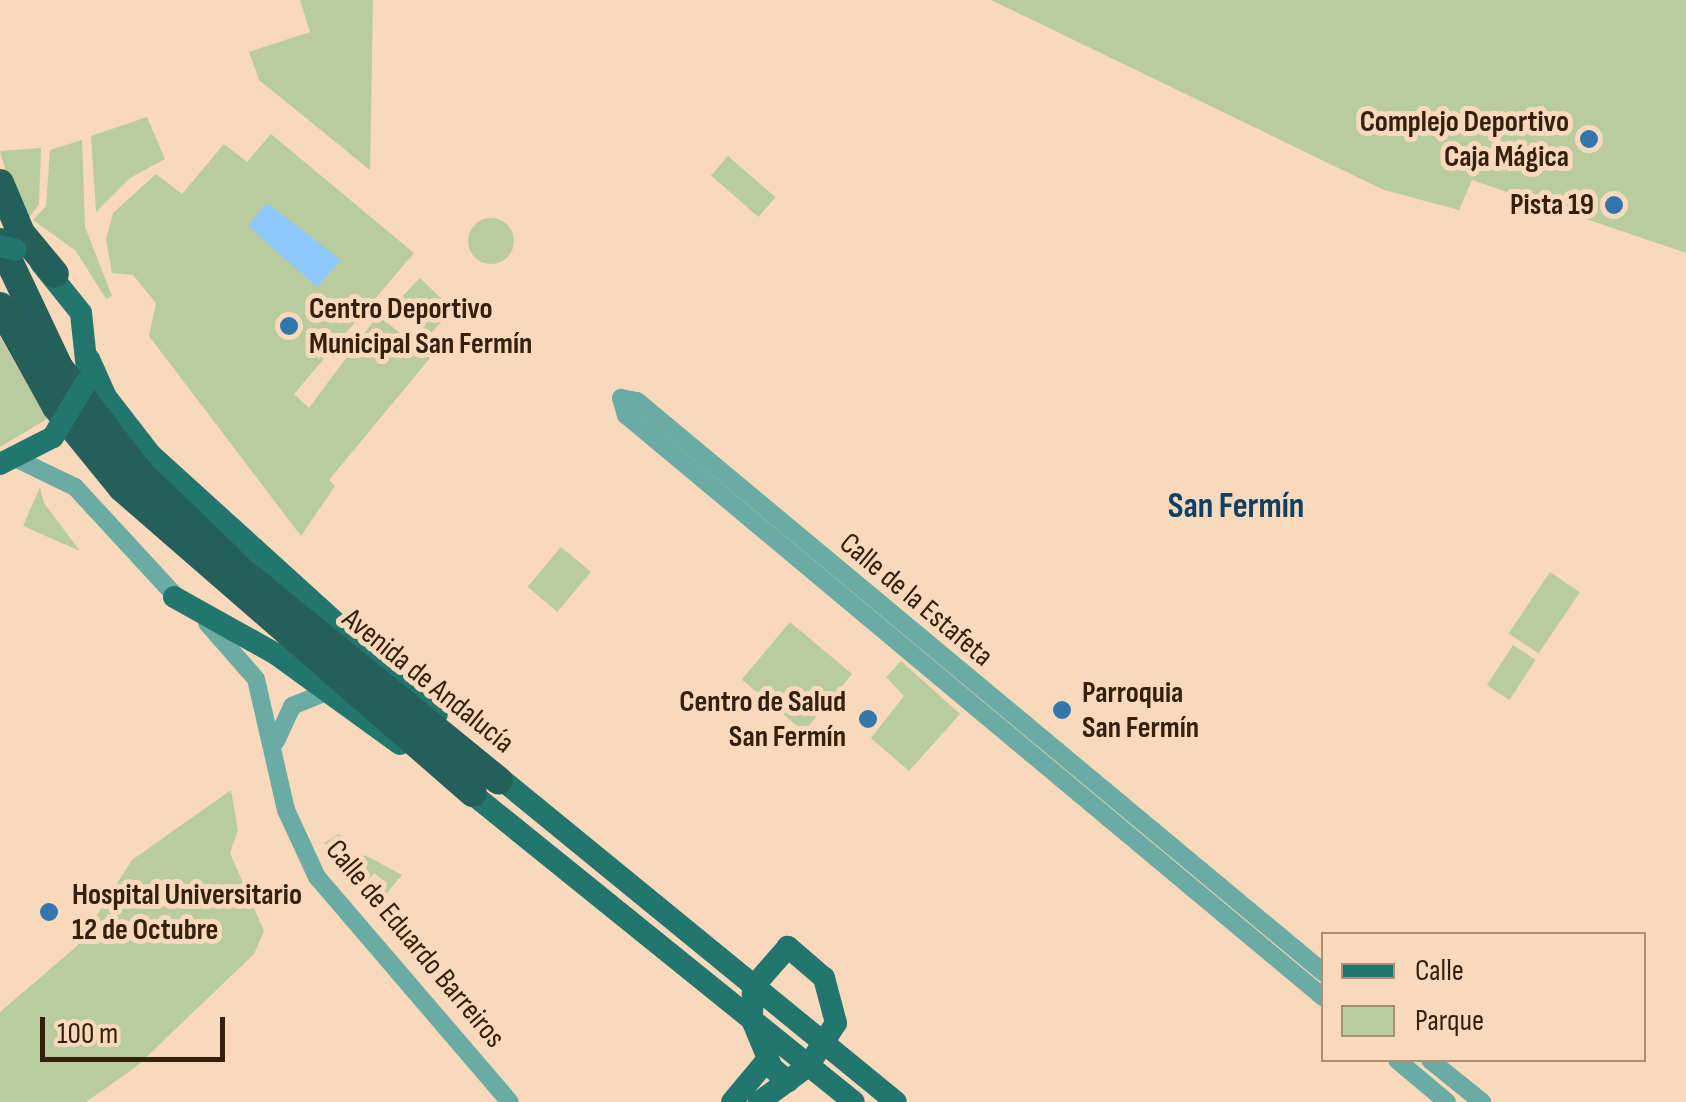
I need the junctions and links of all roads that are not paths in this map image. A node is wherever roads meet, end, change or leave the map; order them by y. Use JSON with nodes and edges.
{"nodes":[{"id":1,"x":0,"y":183,"type":"edge"},
{"id":2,"x":5,"y":246,"type":"edge"},
{"id":3,"x":55,"y":274,"type":"junction"},
{"id":4,"x":0,"y":306,"type":"edge"},
{"id":5,"x":89,"y":359,"type":"junction"},
{"id":6,"x":632,"y":408,"type":"dead end"},
{"id":7,"x":9,"y":462,"type":"edge"},
{"id":8,"x":174,"y":597,"type":"junction"},
{"id":9,"x":327,"y":692,"type":"junction"},
{"id":10,"x":275,"y":756,"type":"junction"},
{"id":11,"x":499,"y":781,"type":"junction"},
{"id":12,"x":473,"y":793,"type":"junction"},
{"id":13,"x":1156,"y":844,"type":"junction"},
{"id":14,"x":1321,"y":970,"type":"edge"},
{"id":15,"x":752,"y":987,"type":"junction"},
{"id":16,"x":1321,"y":995,"type":"edge"},
{"id":17,"x":752,"y":1020,"type":"junction"},
{"id":18,"x":826,"y":1045,"type":"junction"},
{"id":19,"x":767,"y":1060,"type":"junction"},
{"id":20,"x":1399,"y":1062,"type":"edge"},
{"id":21,"x":1432,"y":1062,"type":"edge"},
{"id":22,"x":808,"y":1066,"type":"junction"},
{"id":23,"x":788,"y":1081,"type":"junction"},
{"id":24,"x":510,"y":1102,"type":"edge"},
{"id":25,"x":732,"y":1102,"type":"edge"},
{"id":26,"x":759,"y":1102,"type":"edge"},
{"id":27,"x":854,"y":1102,"type":"edge"},
{"id":28,"x":896,"y":1102,"type":"edge"},
{"id":29,"x":1447,"y":1102,"type":"edge"},
{"id":30,"x":1482,"y":1102,"type":"edge"}],
"edges":[{"from":1,"to":3,"type":"highway"},
{"from":2,"to":3,"type":"main road"},
{"from":2,"to":11,"type":"highway","name":"Avenida de Andalucía"},
{"from":3,"to":5,"type":"main road"},
{"from":4,"to":12,"type":"highway","name":"Avenida de Andalucía"},
{"from":5,"to":7,"type":"main road","bridge":true},
{"from":5,"to":11,"type":"main road"},
{"from":6,"to":13,"type":"street","name":"Calle de la Estafeta"},
{"from":7,"to":8,"type":"street"},
{"from":8,"to":9,"type":"main road"},
{"from":8,"to":10,"type":"street","name":"Calle de Eduardo Barreiros"},
{"from":9,"to":10,"type":"street"},
{"from":9,"to":12,"type":"main road"},
{"from":10,"to":24,"type":"street","name":"Calle de Eduardo Barreiros"},
{"from":11,"to":15,"type":"main road","name":"Avenida de Andalucía"},
{"from":12,"to":17,"type":"main road","name":"Avenida de Andalucía"},
{"from":13,"to":14,"type":"street"},
{"from":13,"to":16,"type":"street"},
{"from":15,"to":17,"type":"main road"},
{"from":15,"to":18,"type":"main road","name":"Avenida de Andalucía"},
{"from":15,"to":18,"type":"main road"},
{"from":17,"to":19,"type":"main road"},
{"from":17,"to":22,"type":"main road","name":"Avenida de Andalucía"},
{"from":18,"to":22,"type":"main road"},
{"from":18,"to":28,"type":"main road","name":"Avenida de Andalucía"},
{"from":19,"to":23,"type":"main road"},
{"from":19,"to":25,"type":"main road"},
{"from":20,"to":29,"type":"street"},
{"from":21,"to":30,"type":"street"},
{"from":22,"to":23,"type":"main road"},
{"from":22,"to":27,"type":"main road","name":"Avenida de Andalucía"},
{"from":23,"to":26,"type":"main road"}]}
